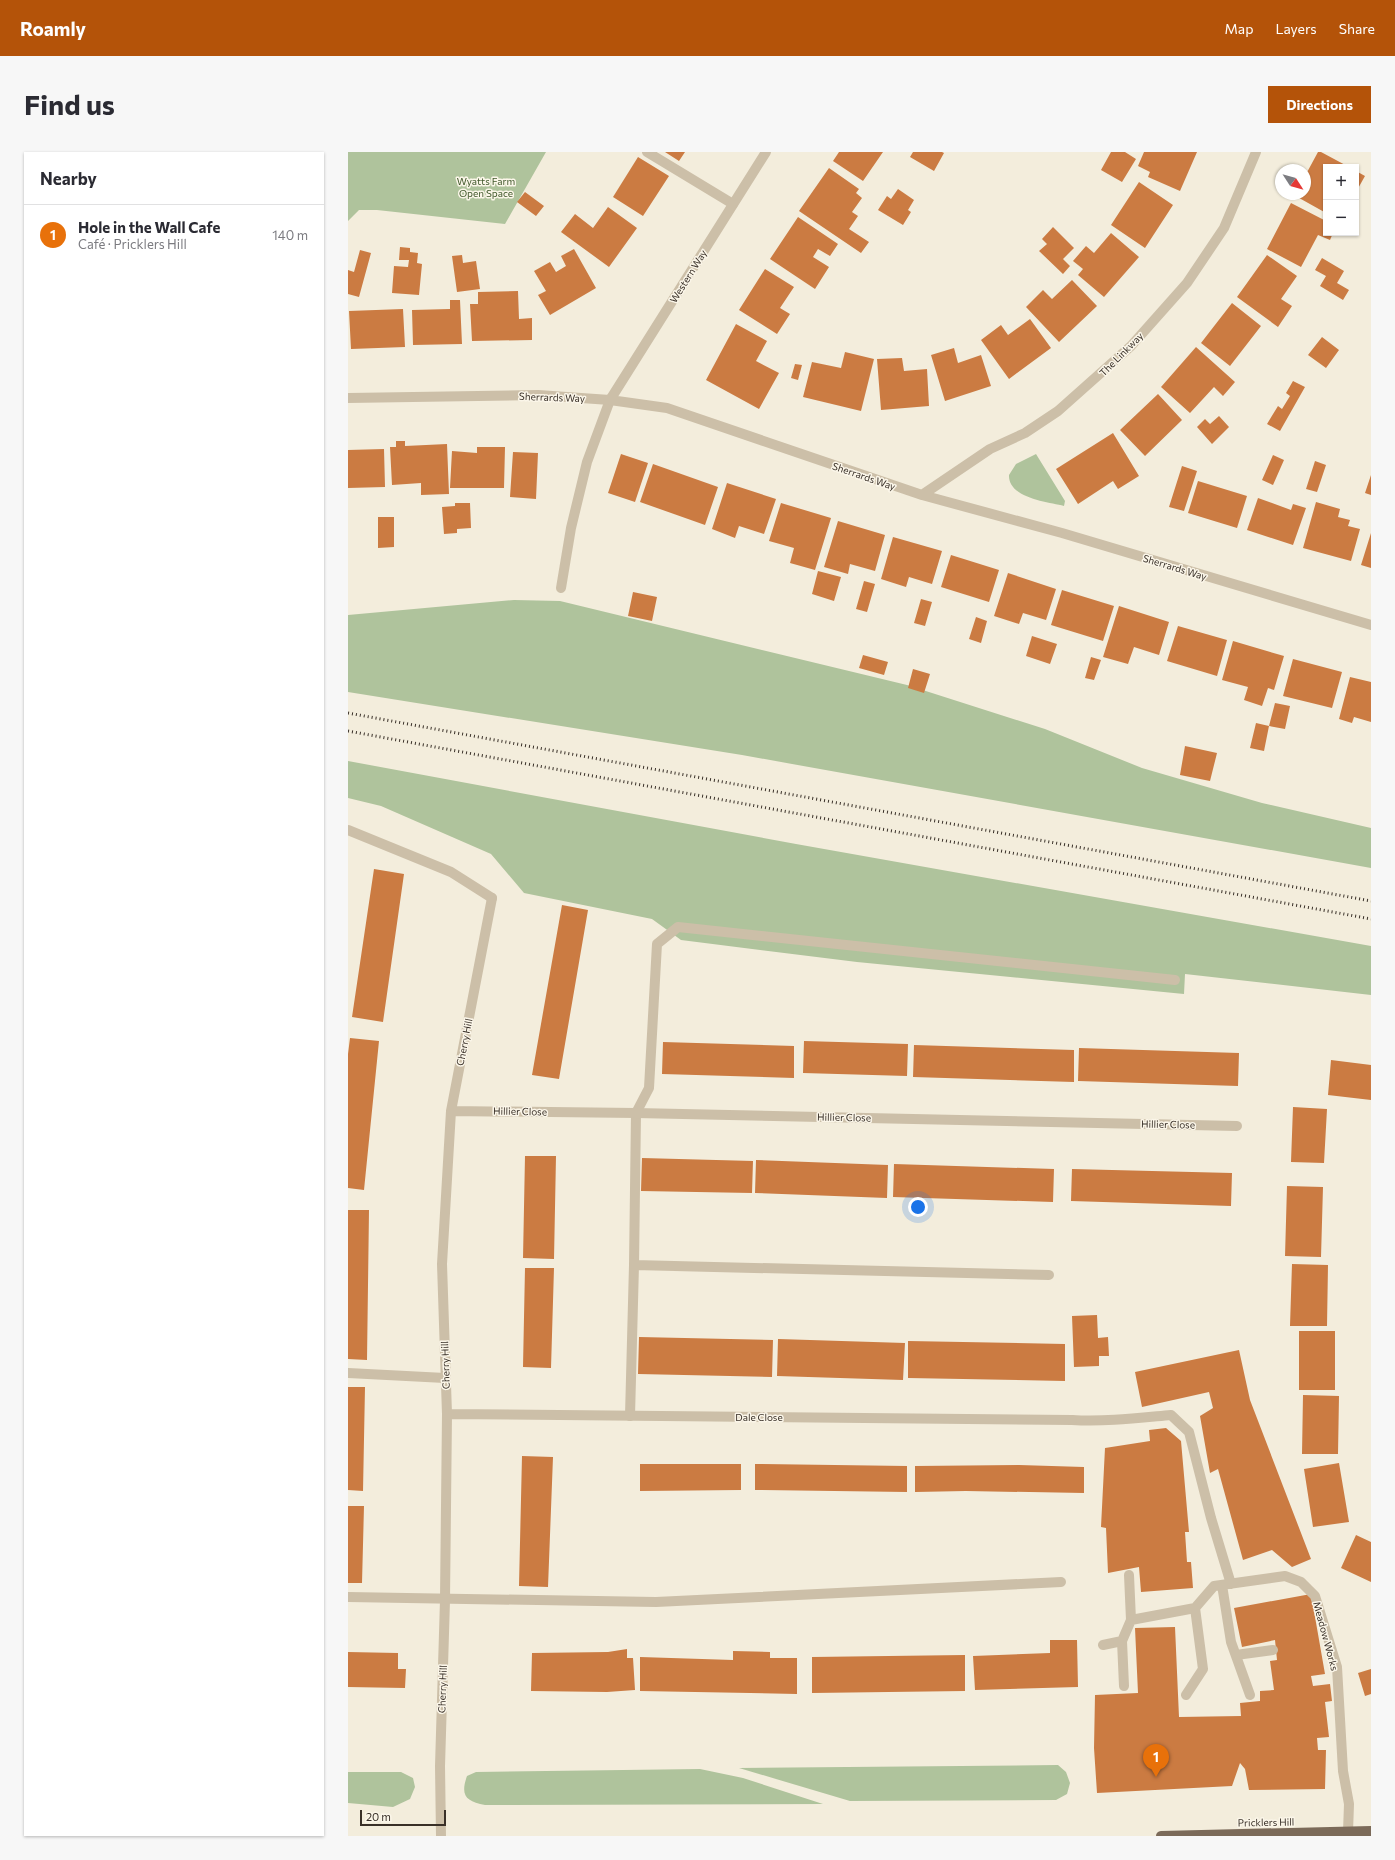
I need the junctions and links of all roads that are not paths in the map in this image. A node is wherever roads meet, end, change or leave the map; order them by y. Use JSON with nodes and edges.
{"nodes":[{"id":1,"x":647,"y":152,"type":"edge"},
{"id":2,"x":766,"y":152,"type":"edge"},
{"id":3,"x":1256,"y":152,"type":"edge"},
{"id":4,"x":733,"y":204,"type":"junction"},
{"id":5,"x":348,"y":398,"type":"edge"},
{"id":6,"x":610,"y":400,"type":"junction"},
{"id":7,"x":922,"y":495,"type":"junction"},
{"id":8,"x":561,"y":588,"type":"dead end"},
{"id":9,"x":1371,"y":625,"type":"edge"},
{"id":10,"x":348,"y":830,"type":"edge"},
{"id":11,"x":1175,"y":980,"type":"dead end"},
{"id":12,"x":451,"y":1111,"type":"junction"},
{"id":13,"x":636,"y":1113,"type":"junction"},
{"id":14,"x":1237,"y":1126,"type":"dead end"},
{"id":15,"x":634,"y":1265,"type":"junction"},
{"id":16,"x":1049,"y":1275,"type":"dead end"},
{"id":17,"x":348,"y":1373,"type":"edge"},
{"id":18,"x":445,"y":1378,"type":"junction"},
{"id":19,"x":447,"y":1414,"type":"junction"},
{"id":20,"x":630,"y":1416,"type":"junction"},
{"id":21,"x":1129,"y":1575,"type":"dead end"},
{"id":22,"x":1062,"y":1582,"type":"dead end"},
{"id":23,"x":1226,"y":1585,"type":"junction"},
{"id":24,"x":348,"y":1597,"type":"edge"},
{"id":25,"x":445,"y":1600,"type":"junction"},
{"id":26,"x":1195,"y":1608,"type":"junction"},
{"id":27,"x":1131,"y":1620,"type":"junction"},
{"id":28,"x":1122,"y":1641,"type":"junction"},
{"id":29,"x":1103,"y":1645,"type":"dead end"},
{"id":30,"x":1273,"y":1650,"type":"dead end"},
{"id":31,"x":1236,"y":1655,"type":"junction"},
{"id":32,"x":1124,"y":1686,"type":"dead end"},
{"id":33,"x":1250,"y":1694,"type":"dead end"},
{"id":34,"x":1186,"y":1695,"type":"dead end"},
{"id":35,"x":1371,"y":1831,"type":"edge"},
{"id":36,"x":1348,"y":1832,"type":"junction"},
{"id":37,"x":441,"y":1836,"type":"edge"},
{"id":38,"x":1161,"y":1836,"type":"edge"}],
"edges":[{"from":1,"to":4,"type":"street"},
{"from":2,"to":4,"type":"street","name":"Western Way"},
{"from":3,"to":7,"type":"street","name":"The Linkway"},
{"from":4,"to":6,"type":"street","name":"Western Way"},
{"from":5,"to":6,"type":"street","name":"Sherrards Way"},
{"from":6,"to":7,"type":"street","name":"Sherrards Way"},
{"from":6,"to":8,"type":"street","name":"Western Way"},
{"from":7,"to":9,"type":"street","name":"Sherrards Way"},
{"from":10,"to":12,"type":"street","name":"Cherry Hill"},
{"from":11,"to":13,"type":"street"},
{"from":12,"to":13,"type":"street","name":"Hillier Close"},
{"from":12,"to":18,"type":"street","name":"Cherry Hill"},
{"from":13,"to":14,"type":"street","name":"Hillier Close"},
{"from":13,"to":15,"type":"street"},
{"from":15,"to":16,"type":"street"},
{"from":15,"to":20,"type":"street"},
{"from":17,"to":18,"type":"street"},
{"from":18,"to":19,"type":"street","name":"Cherry Hill"},
{"from":19,"to":20,"type":"street","name":"Dale Close"},
{"from":19,"to":25,"type":"street","name":"Cherry Hill"},
{"from":20,"to":23,"type":"street","name":"Dale Close"},
{"from":21,"to":27,"type":"street"},
{"from":22,"to":25,"type":"street"},
{"from":23,"to":26,"type":"street","name":"Meadow Works"},
{"from":23,"to":31,"type":"street","name":"Dale Close"},
{"from":23,"to":36,"type":"street","name":"Meadow Works"},
{"from":24,"to":25,"type":"street"},
{"from":25,"to":37,"type":"street","name":"Cherry Hill"},
{"from":26,"to":27,"type":"street"},
{"from":26,"to":34,"type":"street"},
{"from":27,"to":28,"type":"street"},
{"from":28,"to":29,"type":"street"},
{"from":28,"to":32,"type":"street"},
{"from":30,"to":31,"type":"street"},
{"from":31,"to":33,"type":"street","name":"Dale Close"},
{"from":35,"to":36,"type":"main road","name":"Pricklers Hill"},
{"from":36,"to":38,"type":"main road","name":"Pricklers Hill"}]}
